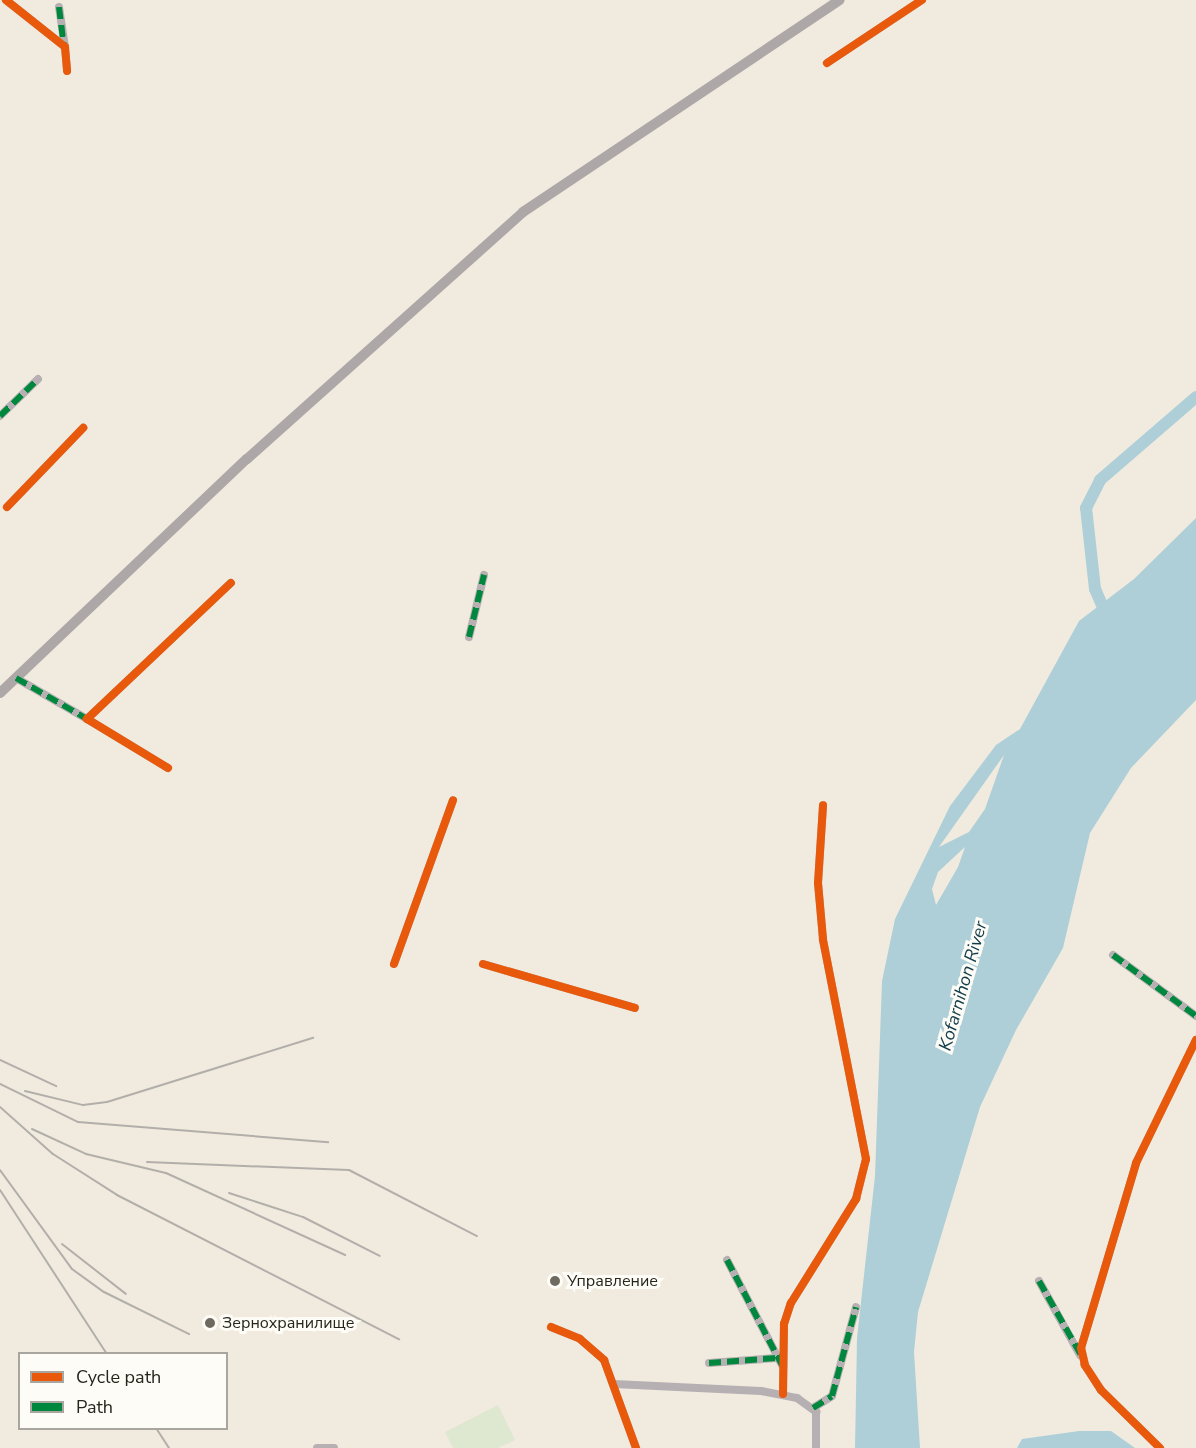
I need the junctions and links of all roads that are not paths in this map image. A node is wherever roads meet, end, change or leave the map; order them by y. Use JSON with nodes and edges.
{"nodes":[{"id":1,"x":6,"y":0,"type":"edge"},
{"id":2,"x":840,"y":0,"type":"edge"},
{"id":3,"x":922,"y":0,"type":"edge"},
{"id":4,"x":59,"y":7,"type":"dead end"},
{"id":5,"x":65,"y":47,"type":"junction"},
{"id":6,"x":827,"y":63,"type":"dead end"},
{"id":7,"x":67,"y":72,"type":"dead end"},
{"id":8,"x":38,"y":379,"type":"dead end"},
{"id":9,"x":0,"y":416,"type":"edge"},
{"id":10,"x":83,"y":428,"type":"dead end"},
{"id":11,"x":7,"y":507,"type":"dead end"},
{"id":12,"x":484,"y":575,"type":"dead end"},
{"id":13,"x":231,"y":583,"type":"dead end"},
{"id":14,"x":469,"y":637,"type":"dead end"},
{"id":15,"x":16,"y":678,"type":"junction"},
{"id":16,"x":0,"y":693,"type":"edge"},
{"id":17,"x":87,"y":719,"type":"junction"},
{"id":18,"x":168,"y":768,"type":"dead end"},
{"id":19,"x":453,"y":800,"type":"dead end"},
{"id":20,"x":823,"y":805,"type":"dead end"},
{"id":21,"x":1113,"y":955,"type":"dead end"},
{"id":22,"x":394,"y":964,"type":"dead end"},
{"id":23,"x":483,"y":964,"type":"dead end"},
{"id":24,"x":635,"y":1008,"type":"dead end"},
{"id":25,"x":1196,"y":1016,"type":"edge"},
{"id":26,"x":1196,"y":1040,"type":"edge"},
{"id":27,"x":727,"y":1260,"type":"dead end"},
{"id":28,"x":1039,"y":1281,"type":"dead end"},
{"id":29,"x":856,"y":1307,"type":"dead end"},
{"id":30,"x":551,"y":1327,"type":"dead end"},
{"id":31,"x":777,"y":1358,"type":"junction"},
{"id":32,"x":1082,"y":1358,"type":"junction"},
{"id":33,"x":709,"y":1363,"type":"dead end"},
{"id":34,"x":783,"y":1367,"type":"junction"},
{"id":35,"x":614,"y":1384,"type":"junction"},
{"id":36,"x":783,"y":1394,"type":"junction"},
{"id":37,"x":813,"y":1408,"type":"junction"},
{"id":38,"x":317,"y":1448,"type":"edge"},
{"id":39,"x":334,"y":1448,"type":"edge"},
{"id":40,"x":636,"y":1448,"type":"edge"},
{"id":41,"x":816,"y":1448,"type":"edge"},
{"id":42,"x":1160,"y":1448,"type":"edge"}],
"edges":[{"from":1,"to":5,"type":"street"},
{"from":2,"to":15,"type":"main road"},
{"from":3,"to":6,"type":"street"},
{"from":4,"to":5,"type":"street"},
{"from":5,"to":7,"type":"street"},
{"from":8,"to":9,"type":"street"},
{"from":10,"to":11,"type":"street"},
{"from":12,"to":14,"type":"street"},
{"from":13,"to":17,"type":"street"},
{"from":15,"to":16,"type":"main road"},
{"from":15,"to":17,"type":"street"},
{"from":17,"to":18,"type":"street"},
{"from":19,"to":22,"type":"street"},
{"from":20,"to":34,"type":"street"},
{"from":21,"to":25,"type":"street"},
{"from":23,"to":24,"type":"street"},
{"from":26,"to":32,"type":"street"},
{"from":27,"to":31,"type":"street"},
{"from":28,"to":32,"type":"street"},
{"from":29,"to":37,"type":"street"},
{"from":30,"to":35,"type":"street"},
{"from":31,"to":33,"type":"street"},
{"from":31,"to":34,"type":"street"},
{"from":32,"to":42,"type":"street"},
{"from":34,"to":36,"type":"street"},
{"from":35,"to":36,"type":"street"},
{"from":35,"to":40,"type":"street"},
{"from":36,"to":37,"type":"street"},
{"from":37,"to":41,"type":"street"},
{"from":38,"to":39,"type":"street"}]}
